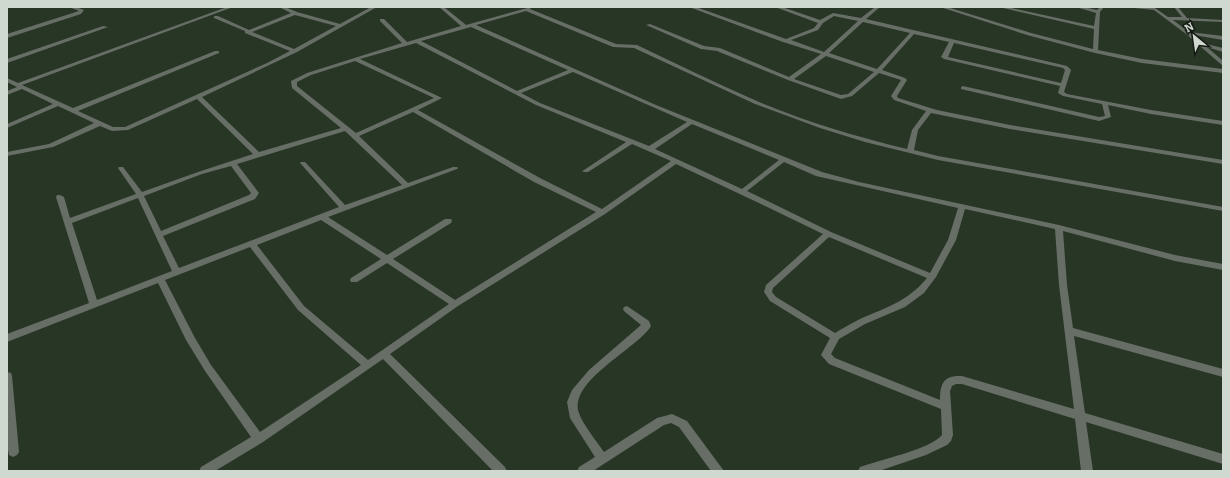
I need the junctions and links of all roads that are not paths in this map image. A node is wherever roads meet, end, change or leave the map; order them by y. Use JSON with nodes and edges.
{"nodes":[{"id":1,"x":71,"y":7,"type":"edge"},
{"id":2,"x":228,"y":7,"type":"edge"},
{"id":3,"x":281,"y":7,"type":"edge"},
{"id":4,"x":375,"y":7,"type":"edge"},
{"id":5,"x":440,"y":7,"type":"edge"},
{"id":6,"x":516,"y":7,"type":"edge"},
{"id":7,"x":534,"y":7,"type":"edge"},
{"id":8,"x":691,"y":7,"type":"edge"},
{"id":9,"x":777,"y":7,"type":"edge"},
{"id":10,"x":878,"y":7,"type":"edge"},
{"id":11,"x":942,"y":7,"type":"edge"},
{"id":12,"x":1001,"y":7,"type":"edge"},
{"id":13,"x":1078,"y":7,"type":"edge"},
{"id":14,"x":1134,"y":7,"type":"edge"},
{"id":15,"x":1176,"y":7,"type":"edge"},
{"id":16,"x":1154,"y":8,"type":"edge"},
{"id":17,"x":1100,"y":9,"type":"edge"},
{"id":18,"x":524,"y":10,"type":"junction"},
{"id":19,"x":295,"y":13,"type":"junction"},
{"id":20,"x":216,"y":17,"type":"dead end"},
{"id":21,"x":1167,"y":18,"type":"junction"},
{"id":22,"x":1185,"y":18,"type":"junction"},
{"id":23,"x":382,"y":20,"type":"dead end"},
{"id":24,"x":862,"y":20,"type":"junction"},
{"id":25,"x":1223,"y":20,"type":"edge"},
{"id":26,"x":822,"y":22,"type":"junction"},
{"id":27,"x":341,"y":26,"type":"junction"},
{"id":28,"x":468,"y":26,"type":"junction"},
{"id":29,"x":648,"y":26,"type":"dead end"},
{"id":30,"x":105,"y":27,"type":"dead end"},
{"id":31,"x":1096,"y":28,"type":"junction"},
{"id":32,"x":248,"y":31,"type":"junction"},
{"id":33,"x":913,"y":32,"type":"junction"},
{"id":34,"x":1188,"y":33,"type":"junction"},
{"id":35,"x":8,"y":35,"type":"edge"},
{"id":36,"x":1222,"y":37,"type":"edge"},
{"id":37,"x":417,"y":41,"type":"junction"},
{"id":38,"x":785,"y":41,"type":"junction"},
{"id":39,"x":952,"y":41,"type":"junction"},
{"id":40,"x":406,"y":44,"type":"junction"},
{"id":41,"x":1199,"y":44,"type":"junction"},
{"id":42,"x":1223,"y":50,"type":"edge"},
{"id":43,"x":295,"y":51,"type":"junction"},
{"id":44,"x":1095,"y":51,"type":"junction"},
{"id":45,"x":217,"y":52,"type":"dead end"},
{"id":46,"x":825,"y":54,"type":"junction"},
{"id":47,"x":355,"y":59,"type":"junction"},
{"id":48,"x":7,"y":61,"type":"edge"},
{"id":49,"x":1223,"y":64,"type":"edge"},
{"id":50,"x":574,"y":70,"type":"junction"},
{"id":51,"x":878,"y":71,"type":"junction"},
{"id":52,"x":1223,"y":71,"type":"edge"},
{"id":53,"x":790,"y":79,"type":"junction"},
{"id":54,"x":7,"y":80,"type":"edge"},
{"id":55,"x":1063,"y":85,"type":"junction"},
{"id":56,"x":20,"y":86,"type":"junction"},
{"id":57,"x":963,"y":88,"type":"dead end"},
{"id":58,"x":7,"y":93,"type":"edge"},
{"id":59,"x":516,"y":93,"type":"junction"},
{"id":60,"x":199,"y":96,"type":"junction"},
{"id":61,"x":58,"y":104,"type":"junction"},
{"id":62,"x":1105,"y":104,"type":"junction"},
{"id":63,"x":74,"y":110,"type":"junction"},
{"id":64,"x":414,"y":110,"type":"junction"},
{"id":65,"x":930,"y":110,"type":"junction"},
{"id":66,"x":692,"y":121,"type":"junction"},
{"id":67,"x":100,"y":123,"type":"junction"},
{"id":68,"x":1223,"y":123,"type":"edge"},
{"id":69,"x":7,"y":126,"type":"edge"},
{"id":70,"x":346,"y":130,"type":"junction"},
{"id":71,"x":355,"y":136,"type":"junction"},
{"id":72,"x":632,"y":141,"type":"junction"},
{"id":73,"x":650,"y":149,"type":"junction"},
{"id":74,"x":910,"y":152,"type":"junction"},
{"id":75,"x":7,"y":154,"type":"edge"},
{"id":76,"x":258,"y":155,"type":"junction"},
{"id":77,"x":783,"y":160,"type":"junction"},
{"id":78,"x":676,"y":161,"type":"junction"},
{"id":79,"x":1223,"y":162,"type":"edge"},
{"id":80,"x":233,"y":163,"type":"junction"},
{"id":81,"x":303,"y":163,"type":"dead end"},
{"id":82,"x":121,"y":168,"type":"dead end"},
{"id":83,"x":455,"y":168,"type":"dead end"},
{"id":84,"x":586,"y":171,"type":"dead end"},
{"id":85,"x":407,"y":186,"type":"junction"},
{"id":86,"x":742,"y":192,"type":"junction"},
{"id":87,"x":140,"y":195,"type":"junction"},
{"id":88,"x":60,"y":197,"type":"dead end"},
{"id":89,"x":962,"y":206,"type":"junction"},
{"id":90,"x":344,"y":208,"type":"junction"},
{"id":91,"x":1223,"y":209,"type":"edge"},
{"id":92,"x":602,"y":212,"type":"junction"},
{"id":93,"x":321,"y":216,"type":"junction"},
{"id":94,"x":68,"y":221,"type":"junction"},
{"id":95,"x":448,"y":221,"type":"dead end"},
{"id":96,"x":1059,"y":228,"type":"junction"},
{"id":97,"x":159,"y":234,"type":"junction"},
{"id":98,"x":828,"y":234,"type":"junction"},
{"id":99,"x":251,"y":243,"type":"junction"},
{"id":100,"x":387,"y":260,"type":"junction"},
{"id":101,"x":1223,"y":267,"type":"edge"},
{"id":102,"x":176,"y":273,"type":"junction"},
{"id":103,"x":932,"y":277,"type":"junction"},
{"id":104,"x":160,"y":279,"type":"junction"},
{"id":105,"x":354,"y":280,"type":"dead end"},
{"id":106,"x":94,"y":304,"type":"junction"},
{"id":107,"x":455,"y":304,"type":"junction"},
{"id":108,"x":627,"y":309,"type":"dead end"},
{"id":109,"x":1070,"y":331,"type":"junction"},
{"id":110,"x":835,"y":337,"type":"junction"},
{"id":111,"x":7,"y":338,"type":"edge"},
{"id":112,"x":384,"y":354,"type":"junction"},
{"id":113,"x":368,"y":365,"type":"junction"},
{"id":114,"x":1223,"y":373,"type":"edge"},
{"id":115,"x":7,"y":376,"type":"edge"},
{"id":116,"x":7,"y":387,"type":"edge"},
{"id":117,"x":946,"y":407,"type":"junction"},
{"id":118,"x":1081,"y":416,"type":"junction"},
{"id":119,"x":259,"y":439,"type":"junction"},
{"id":120,"x":13,"y":452,"type":"dead end"},
{"id":121,"x":602,"y":459,"type":"junction"},
{"id":122,"x":1223,"y":459,"type":"edge"},
{"id":123,"x":205,"y":471,"type":"edge"},
{"id":124,"x":501,"y":471,"type":"edge"},
{"id":125,"x":582,"y":471,"type":"edge"},
{"id":126,"x":718,"y":471,"type":"edge"},
{"id":127,"x":864,"y":471,"type":"edge"},
{"id":128,"x":1087,"y":471,"type":"edge"}],
"edges":[{"from":1,"to":35,"type":"street"},
{"from":2,"to":56,"type":"street"},
{"from":3,"to":19,"type":"street"},
{"from":4,"to":27,"type":"street"},
{"from":5,"to":28,"type":"street"},
{"from":6,"to":18,"type":"street"},
{"from":7,"to":18,"type":"street"},
{"from":8,"to":38,"type":"street"},
{"from":9,"to":26,"type":"street"},
{"from":10,"to":24,"type":"street"},
{"from":11,"to":44,"type":"street"},
{"from":12,"to":31,"type":"street"},
{"from":13,"to":17,"type":"street"},
{"from":14,"to":16,"type":"street"},
{"from":15,"to":22,"type":"street"},
{"from":16,"to":21,"type":"street"},
{"from":17,"to":31,"type":"street"},
{"from":18,"to":28,"type":"street"},
{"from":18,"to":74,"type":"street"},
{"from":19,"to":27,"type":"street"},
{"from":19,"to":32,"type":"street"},
{"from":20,"to":32,"type":"street"},
{"from":21,"to":22,"type":"street"},
{"from":21,"to":34,"type":"street"},
{"from":22,"to":25,"type":"street"},
{"from":23,"to":40,"type":"street"},
{"from":24,"to":26,"type":"street"},
{"from":24,"to":33,"type":"street"},
{"from":24,"to":46,"type":"street"},
{"from":26,"to":38,"type":"street"},
{"from":27,"to":43,"type":"street"},
{"from":28,"to":37,"type":"street"},
{"from":28,"to":50,"type":"street"},
{"from":29,"to":53,"type":"street"},
{"from":30,"to":48,"type":"street"},
{"from":31,"to":44,"type":"street"},
{"from":32,"to":43,"type":"street"},
{"from":33,"to":39,"type":"street"},
{"from":33,"to":51,"type":"street"},
{"from":34,"to":36,"type":"street"},
{"from":34,"to":41,"type":"street"},
{"from":37,"to":40,"type":"street"},
{"from":37,"to":59,"type":"street"},
{"from":38,"to":46,"type":"street"},
{"from":39,"to":55,"type":"street"},
{"from":39,"to":55,"type":"street"},
{"from":40,"to":47,"type":"street"},
{"from":41,"to":42,"type":"street"},
{"from":41,"to":49,"type":"street"},
{"from":43,"to":60,"type":"street"},
{"from":44,"to":52,"type":"street"},
{"from":45,"to":63,"type":"street"},
{"from":46,"to":51,"type":"street"},
{"from":46,"to":53,"type":"street"},
{"from":47,"to":64,"type":"street"},
{"from":47,"to":70,"type":"street"},
{"from":50,"to":59,"type":"street"},
{"from":50,"to":66,"type":"street"},
{"from":51,"to":53,"type":"street"},
{"from":51,"to":65,"type":"street"},
{"from":54,"to":56,"type":"street"},
{"from":55,"to":62,"type":"street"},
{"from":56,"to":58,"type":"street"},
{"from":56,"to":61,"type":"street"},
{"from":57,"to":62,"type":"street"},
{"from":59,"to":72,"type":"street"},
{"from":60,"to":67,"type":"street"},
{"from":60,"to":76,"type":"street"},
{"from":61,"to":63,"type":"street"},
{"from":61,"to":69,"type":"street"},
{"from":62,"to":68,"type":"street"},
{"from":63,"to":67,"type":"street"},
{"from":64,"to":71,"type":"street"},
{"from":64,"to":92,"type":"street"},
{"from":65,"to":74,"type":"street"},
{"from":65,"to":79,"type":"street"},
{"from":66,"to":73,"type":"street"},
{"from":66,"to":77,"type":"street"},
{"from":67,"to":75,"type":"street"},
{"from":70,"to":71,"type":"street"},
{"from":70,"to":76,"type":"street"},
{"from":71,"to":85,"type":"street"},
{"from":72,"to":73,"type":"street"},
{"from":72,"to":84,"type":"street"},
{"from":73,"to":78,"type":"street"},
{"from":74,"to":91,"type":"street"},
{"from":76,"to":80,"type":"street"},
{"from":77,"to":86,"type":"street"},
{"from":77,"to":89,"type":"street"},
{"from":78,"to":86,"type":"street"},
{"from":78,"to":92,"type":"street"},
{"from":80,"to":87,"type":"street"},
{"from":80,"to":97,"type":"street"},
{"from":81,"to":90,"type":"street"},
{"from":82,"to":87,"type":"street"},
{"from":83,"to":85,"type":"street"},
{"from":85,"to":90,"type":"street"},
{"from":86,"to":98,"type":"street"},
{"from":87,"to":94,"type":"street"},
{"from":87,"to":97,"type":"street"},
{"from":88,"to":94,"type":"street"},
{"from":89,"to":96,"type":"street"},
{"from":89,"to":103,"type":"street"},
{"from":90,"to":93,"type":"street"},
{"from":92,"to":107,"type":"street"},
{"from":93,"to":99,"type":"street"},
{"from":93,"to":100,"type":"street"},
{"from":94,"to":106,"type":"street"},
{"from":95,"to":100,"type":"street"},
{"from":96,"to":101,"type":"street"},
{"from":96,"to":109,"type":"street"},
{"from":97,"to":102,"type":"street"},
{"from":98,"to":103,"type":"street"},
{"from":98,"to":110,"type":"street"},
{"from":99,"to":102,"type":"street"},
{"from":99,"to":113,"type":"street"},
{"from":100,"to":105,"type":"street"},
{"from":100,"to":107,"type":"street"},
{"from":102,"to":104,"type":"street"},
{"from":103,"to":110,"type":"street"},
{"from":104,"to":106,"type":"street"},
{"from":104,"to":119,"type":"street"},
{"from":106,"to":111,"type":"street"},
{"from":107,"to":112,"type":"street"},
{"from":108,"to":121,"type":"street"},
{"from":109,"to":114,"type":"street"},
{"from":109,"to":118,"type":"street"},
{"from":110,"to":117,"type":"street"},
{"from":112,"to":113,"type":"street"},
{"from":112,"to":124,"type":"street"},
{"from":113,"to":119,"type":"street"},
{"from":115,"to":116,"type":"street"},
{"from":116,"to":120,"type":"street"},
{"from":117,"to":118,"type":"street"},
{"from":117,"to":127,"type":"street"},
{"from":118,"to":122,"type":"street"},
{"from":118,"to":128,"type":"street"},
{"from":119,"to":123,"type":"street"},
{"from":121,"to":125,"type":"street"},
{"from":121,"to":126,"type":"street"}]}
